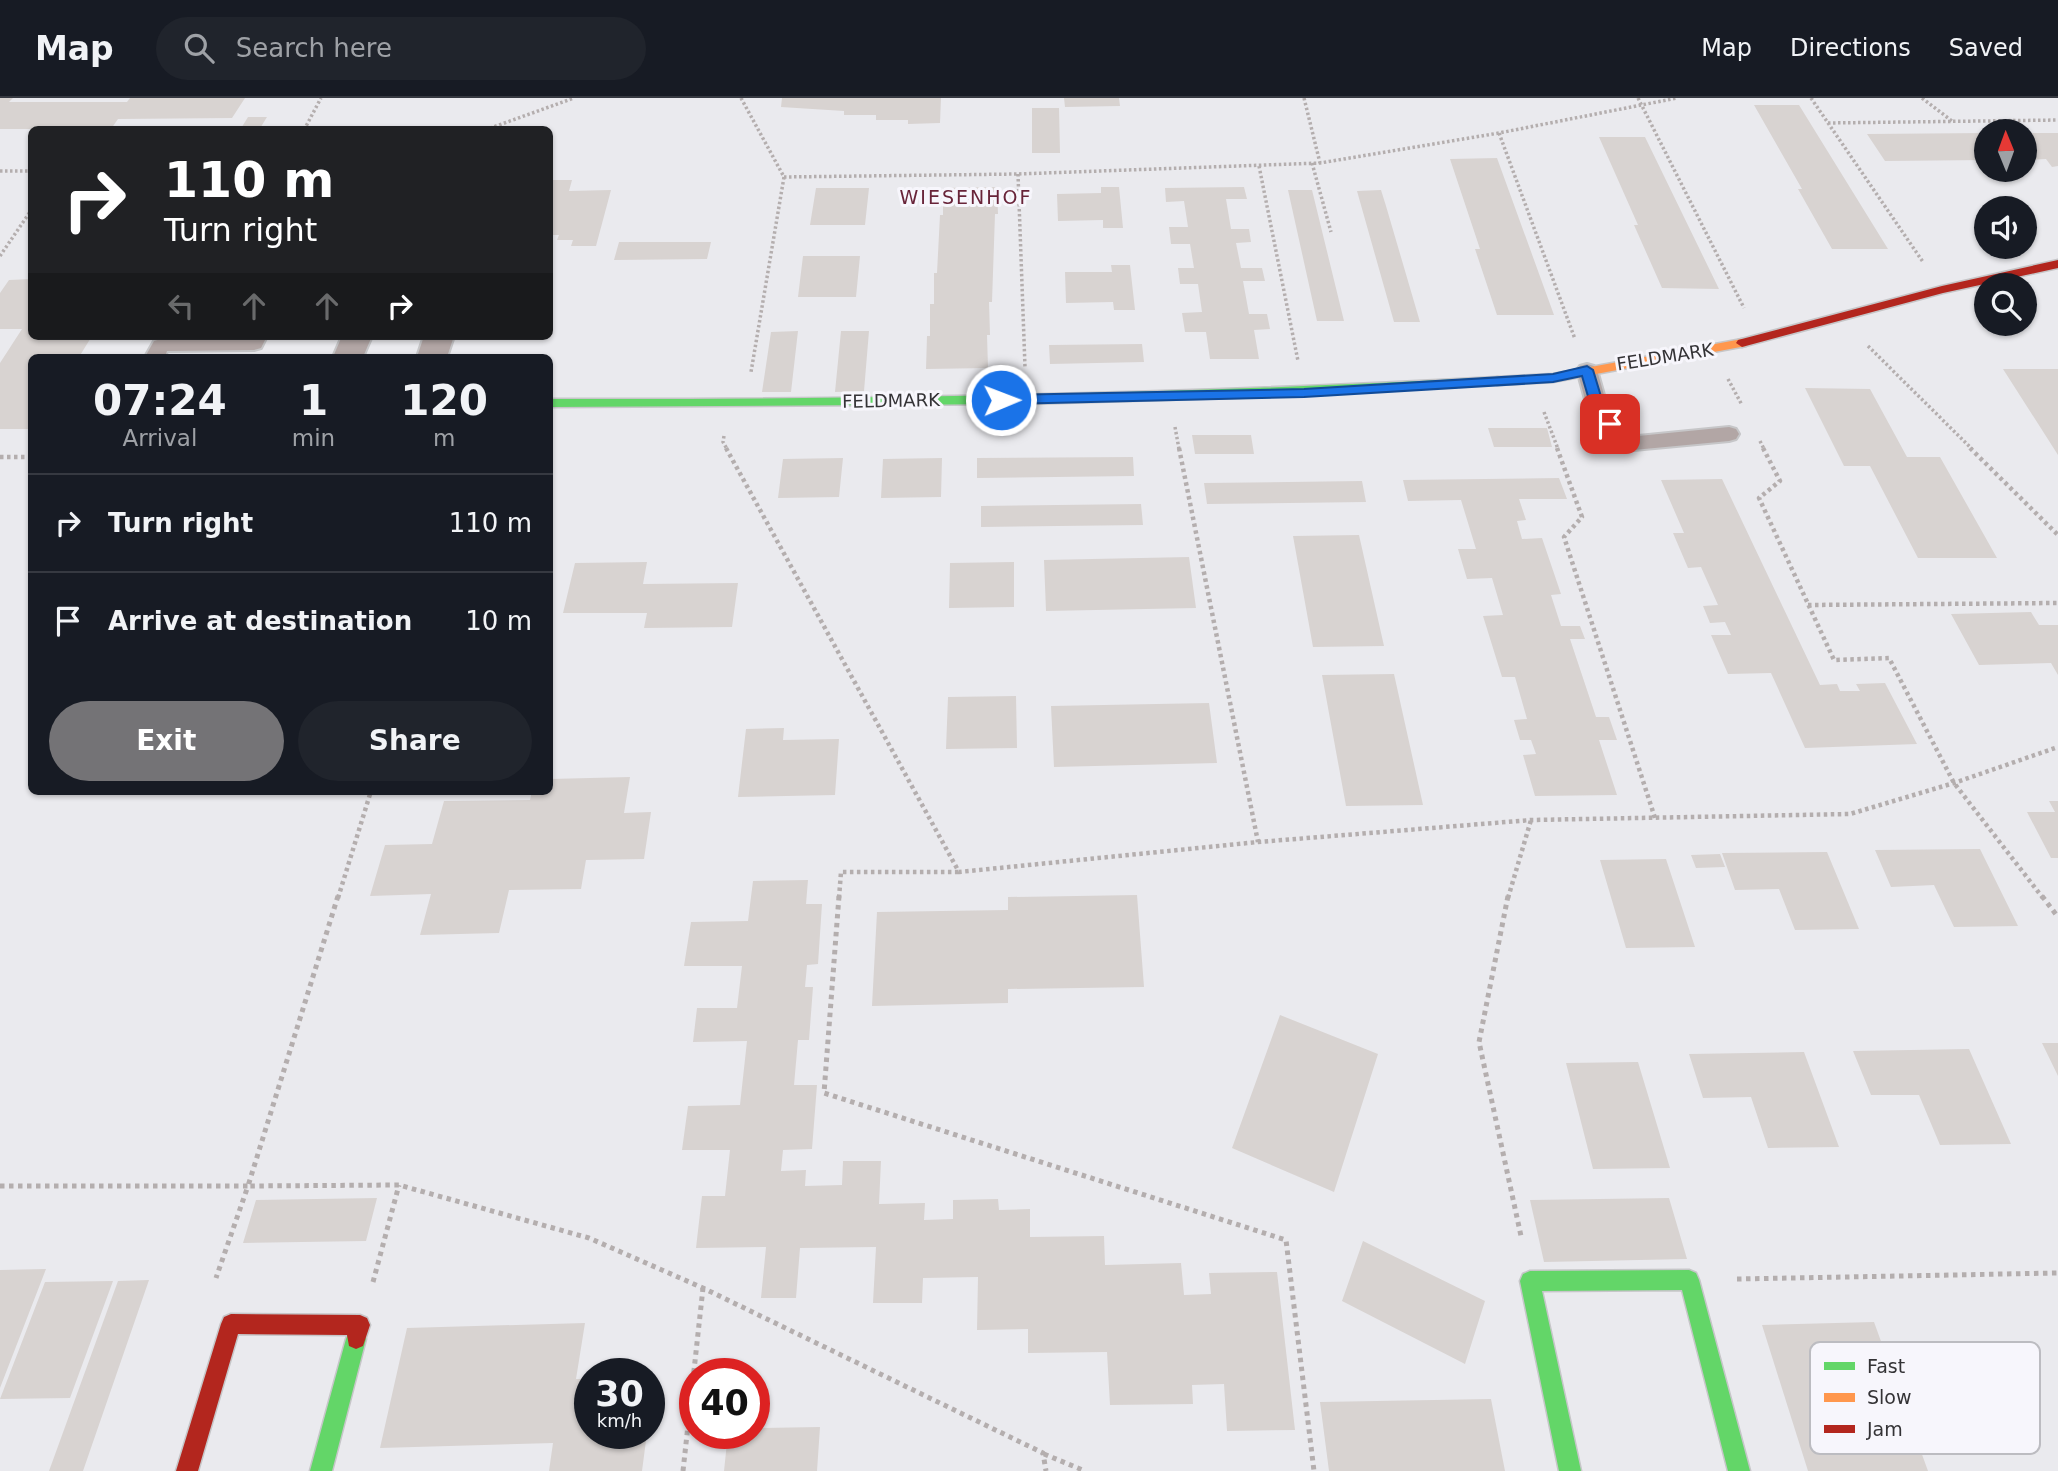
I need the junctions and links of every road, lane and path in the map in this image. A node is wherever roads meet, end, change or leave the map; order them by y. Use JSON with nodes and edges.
{"nodes":[{"id":1,"x":321,"y":98,"type":"edge"},
{"id":2,"x":574,"y":98,"type":"edge"},
{"id":3,"x":741,"y":98,"type":"edge"},
{"id":4,"x":1304,"y":98,"type":"edge"},
{"id":5,"x":1638,"y":98,"type":"edge"},
{"id":6,"x":1678,"y":98,"type":"edge"},
{"id":7,"x":1811,"y":98,"type":"edge"},
{"id":8,"x":1922,"y":98,"type":"edge"},
{"id":9,"x":1642,"y":105,"type":"junction"},
{"id":10,"x":2058,"y":120,"type":"edge"},
{"id":11,"x":1953,"y":121,"type":"junction"},
{"id":12,"x":1828,"y":123,"type":"junction"},
{"id":13,"x":305,"y":126,"type":"edge"},
{"id":14,"x":496,"y":126,"type":"edge"},
{"id":15,"x":1499,"y":133,"type":"junction"},
{"id":16,"x":1312,"y":163,"type":"junction"},
{"id":17,"x":1320,"y":163,"type":"junction"},
{"id":18,"x":1259,"y":166,"type":"junction"},
{"id":19,"x":0,"y":171,"type":"edge"},
{"id":20,"x":28,"y":171,"type":"edge"},
{"id":21,"x":1018,"y":174,"type":"junction"},
{"id":22,"x":783,"y":177,"type":"junction"},
{"id":23,"x":28,"y":215,"type":"edge"},
{"id":24,"x":1331,"y":232,"type":"dead end"},
{"id":25,"x":0,"y":257,"type":"edge"},
{"id":26,"x":2058,"y":264,"type":"edge"},
{"id":27,"x":1942,"y":290,"type":"junction"},
{"id":28,"x":1841,"y":319,"type":"junction"},
{"id":29,"x":256,"y":340,"type":"edge"},
{"id":30,"x":1760,"y":340,"type":"junction"},
{"id":31,"x":1713,"y":350,"type":"junction"},
{"id":32,"x":156,"y":354,"type":"edge"},
{"id":33,"x":1587,"y":370,"type":"junction"},
{"id":34,"x":1532,"y":380,"type":"junction"},
{"id":35,"x":1304,"y":393,"type":"junction"},
{"id":36,"x":1169,"y":396,"type":"junction"},
{"id":37,"x":1027,"y":399,"type":"junction"},
{"id":38,"x":553,"y":403,"type":"edge"},
{"id":39,"x":739,"y":404,"type":"junction"},
{"id":40,"x":1744,"y":409,"type":"dead end"},
{"id":41,"x":1756,"y":433,"type":"dead end"},
{"id":42,"x":1729,"y":435,"type":"dead end"},
{"id":43,"x":0,"y":457,"type":"edge"},
{"id":44,"x":28,"y":457,"type":"edge"},
{"id":45,"x":2058,"y":535,"type":"edge"},
{"id":46,"x":2058,"y":603,"type":"edge"},
{"id":47,"x":1808,"y":605,"type":"junction"},
{"id":48,"x":2058,"y":747,"type":"edge"},
{"id":49,"x":1954,"y":783,"type":"junction"},
{"id":50,"x":370,"y":795,"type":"edge"},
{"id":51,"x":1655,"y":818,"type":"junction"},
{"id":52,"x":1531,"y":820,"type":"junction"},
{"id":53,"x":1258,"y":842,"type":"junction"},
{"id":54,"x":960,"y":872,"type":"junction"},
{"id":55,"x":2058,"y":917,"type":"edge"},
{"id":56,"x":399,"y":1185,"type":"junction"},
{"id":57,"x":0,"y":1186,"type":"edge"},
{"id":58,"x":248,"y":1186,"type":"junction"},
{"id":59,"x":2058,"y":1273,"type":"edge"},
{"id":60,"x":1689,"y":1280,"type":"junction"},
{"id":61,"x":1530,"y":1281,"type":"junction"},
{"id":62,"x":703,"y":1288,"type":"junction"},
{"id":63,"x":212,"y":1289,"type":"dead end"},
{"id":64,"x":360,"y":1325,"type":"junction"},
{"id":65,"x":1043,"y":1453,"type":"junction"},
{"id":66,"x":187,"y":1471,"type":"edge"},
{"id":67,"x":321,"y":1471,"type":"edge"},
{"id":68,"x":683,"y":1471,"type":"edge"},
{"id":69,"x":1046,"y":1471,"type":"edge"},
{"id":70,"x":1085,"y":1471,"type":"edge"},
{"id":71,"x":1314,"y":1471,"type":"edge"},
{"id":72,"x":1570,"y":1471,"type":"edge"},
{"id":73,"x":1739,"y":1471,"type":"edge"}],
"edges":[{"from":1,"to":13,"type":"path"},
{"from":2,"to":14,"type":"path"},
{"from":3,"to":22,"type":"path"},
{"from":4,"to":17,"type":"path"},
{"from":5,"to":9,"type":"path"},
{"from":6,"to":9,"type":"path"},
{"from":7,"to":12,"type":"path"},
{"from":8,"to":11,"type":"path"},
{"from":9,"to":15,"type":"path"},
{"from":9,"to":30,"type":"path"},
{"from":10,"to":11,"type":"path"},
{"from":11,"to":12,"type":"path"},
{"from":12,"to":27,"type":"path"},
{"from":15,"to":17,"type":"path"},
{"from":15,"to":33,"type":"path"},
{"from":16,"to":17,"type":"path"},
{"from":16,"to":18,"type":"path"},
{"from":16,"to":24,"type":"path"},
{"from":18,"to":21,"type":"path"},
{"from":18,"to":35,"type":"path"},
{"from":19,"to":20,"type":"path"},
{"from":21,"to":22,"type":"path"},
{"from":21,"to":37,"type":"path"},
{"from":22,"to":39,"type":"path"},
{"from":23,"to":25,"type":"path"},
{"from":26,"to":27,"type":"street","name":"FELDMARK"},
{"from":27,"to":28,"type":"street","name":"FELDMARK"},
{"from":28,"to":30,"type":"street","name":"FELDMARK"},
{"from":28,"to":45,"type":"path"},
{"from":29,"to":32,"type":"lane"},
{"from":30,"to":31,"type":"street","name":"FELDMARK"},
{"from":31,"to":33,"type":"street","name":"FELDMARK"},
{"from":31,"to":40,"type":"path"},
{"from":33,"to":34,"type":"street","name":"FELDMARK"},
{"from":33,"to":42,"type":"lane"},
{"from":34,"to":35,"type":"street","name":"FELDMARK"},
{"from":34,"to":51,"type":"path"},
{"from":35,"to":36,"type":"street","name":"FELDMARK"},
{"from":36,"to":37,"type":"street","name":"FELDMARK"},
{"from":36,"to":53,"type":"path"},
{"from":37,"to":39,"type":"street","name":"FELDMARK"},
{"from":38,"to":39,"type":"street","name":"FELDMARK"},
{"from":39,"to":54,"type":"path"},
{"from":41,"to":47,"type":"path"},
{"from":43,"to":44,"type":"path"},
{"from":46,"to":47,"type":"path"},
{"from":47,"to":49,"type":"path"},
{"from":48,"to":49,"type":"path"},
{"from":49,"to":51,"type":"path"},
{"from":49,"to":55,"type":"path"},
{"from":50,"to":58,"type":"path"},
{"from":51,"to":52,"type":"path"},
{"from":52,"to":53,"type":"path"},
{"from":52,"to":61,"type":"path"},
{"from":53,"to":54,"type":"path"},
{"from":54,"to":71,"type":"path"},
{"from":56,"to":58,"type":"path"},
{"from":56,"to":62,"type":"path"},
{"from":56,"to":64,"type":"path"},
{"from":57,"to":58,"type":"path"},
{"from":58,"to":63,"type":"path"},
{"from":59,"to":60,"type":"path"},
{"from":60,"to":61,"type":"street"},
{"from":60,"to":73,"type":"street"},
{"from":61,"to":72,"type":"street"},
{"from":62,"to":65,"type":"path"},
{"from":62,"to":68,"type":"path"},
{"from":64,"to":66,"type":"street"},
{"from":64,"to":67,"type":"street"},
{"from":65,"to":69,"type":"path"},
{"from":65,"to":70,"type":"path"}]}
